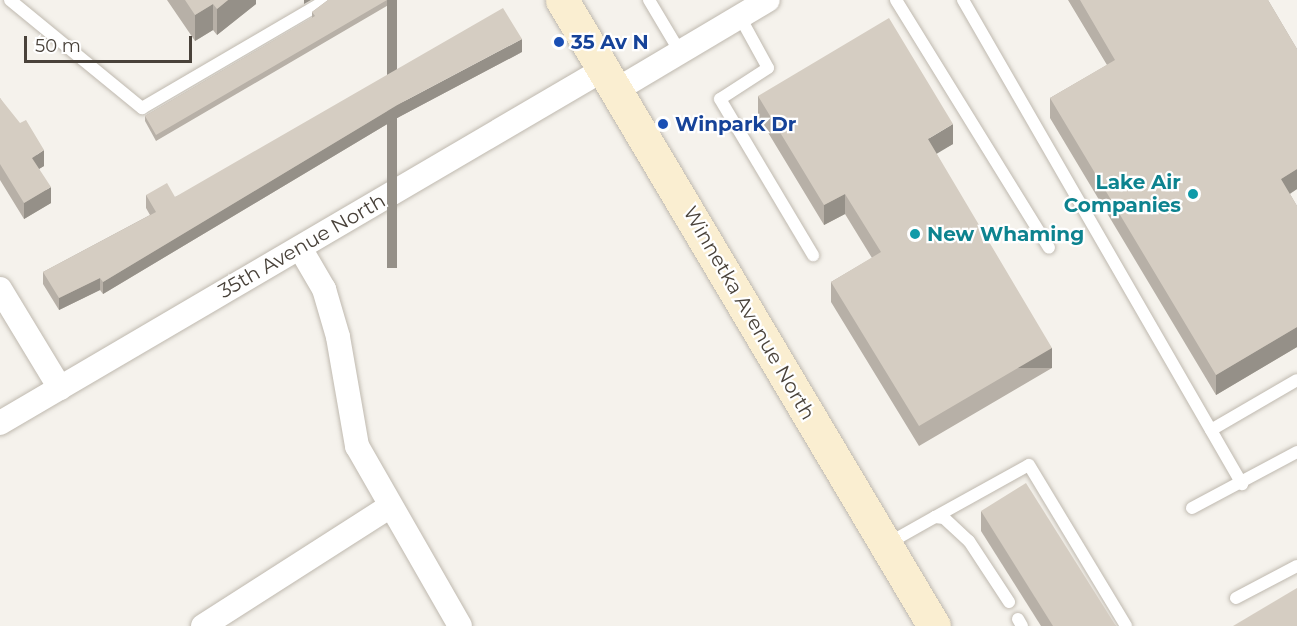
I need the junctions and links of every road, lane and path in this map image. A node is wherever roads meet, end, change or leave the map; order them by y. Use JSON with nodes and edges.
{"nodes":[{"id":1,"x":10,"y":0,"type":"edge"},
{"id":2,"x":327,"y":0,"type":"edge"},
{"id":3,"x":562,"y":0,"type":"edge"},
{"id":4,"x":649,"y":0,"type":"edge"},
{"id":5,"x":768,"y":0,"type":"edge"},
{"id":6,"x":896,"y":0,"type":"edge"},
{"id":7,"x":963,"y":0,"type":"edge"},
{"id":8,"x":740,"y":17,"type":"junction"},
{"id":9,"x":680,"y":52,"type":"junction"},
{"id":10,"x":611,"y":79,"type":"junction"},
{"id":11,"x":300,"y":248,"type":"junction"},
{"id":12,"x":1049,"y":248,"type":"dead end"},
{"id":13,"x":813,"y":255,"type":"dead end"},
{"id":14,"x":0,"y":289,"type":"edge"},
{"id":15,"x":1297,"y":381,"type":"edge"},
{"id":16,"x":60,"y":388,"type":"junction"},
{"id":17,"x":0,"y":423,"type":"edge"},
{"id":18,"x":1211,"y":430,"type":"junction"},
{"id":19,"x":1297,"y":452,"type":"edge"},
{"id":20,"x":1242,"y":483,"type":"junction"},
{"id":21,"x":389,"y":507,"type":"junction"},
{"id":22,"x":1192,"y":508,"type":"dead end"},
{"id":23,"x":935,"y":517,"type":"junction"},
{"id":24,"x":886,"y":544,"type":"junction"},
{"id":25,"x":1297,"y":566,"type":"edge"},
{"id":26,"x":1236,"y":598,"type":"dead end"},
{"id":27,"x":1009,"y":602,"type":"dead end"},
{"id":28,"x":203,"y":626,"type":"edge"},
{"id":29,"x":460,"y":626,"type":"edge"},
{"id":30,"x":934,"y":626,"type":"edge"},
{"id":31,"x":1126,"y":626,"type":"edge"}],
"edges":[{"from":1,"to":2,"type":"lane"},
{"from":3,"to":10,"type":"main road","name":"Winnetka Avenue North"},
{"from":4,"to":9,"type":"lane"},
{"from":5,"to":8,"type":"street","name":"35th Avenue North"},
{"from":6,"to":12,"type":"lane"},
{"from":7,"to":18,"type":"lane"},
{"from":8,"to":9,"type":"street","name":"35th Avenue North"},
{"from":8,"to":13,"type":"lane"},
{"from":9,"to":10,"type":"street","name":"35th Avenue North"},
{"from":10,"to":11,"type":"street","name":"35th Avenue North"},
{"from":10,"to":24,"type":"main road","name":"Winnetka Avenue North"},
{"from":11,"to":16,"type":"street","name":"35th Avenue North"},
{"from":11,"to":21,"type":"street"},
{"from":14,"to":16,"type":"street"},
{"from":15,"to":18,"type":"lane"},
{"from":16,"to":17,"type":"street","name":"35th Avenue North"},
{"from":18,"to":20,"type":"lane"},
{"from":19,"to":20,"type":"lane"},
{"from":20,"to":22,"type":"lane"},
{"from":21,"to":28,"type":"street"},
{"from":21,"to":29,"type":"street"},
{"from":23,"to":24,"type":"lane"},
{"from":23,"to":27,"type":"lane"},
{"from":23,"to":31,"type":"lane"},
{"from":24,"to":30,"type":"main road","name":"Winnetka Avenue North"},
{"from":25,"to":26,"type":"lane"}]}
